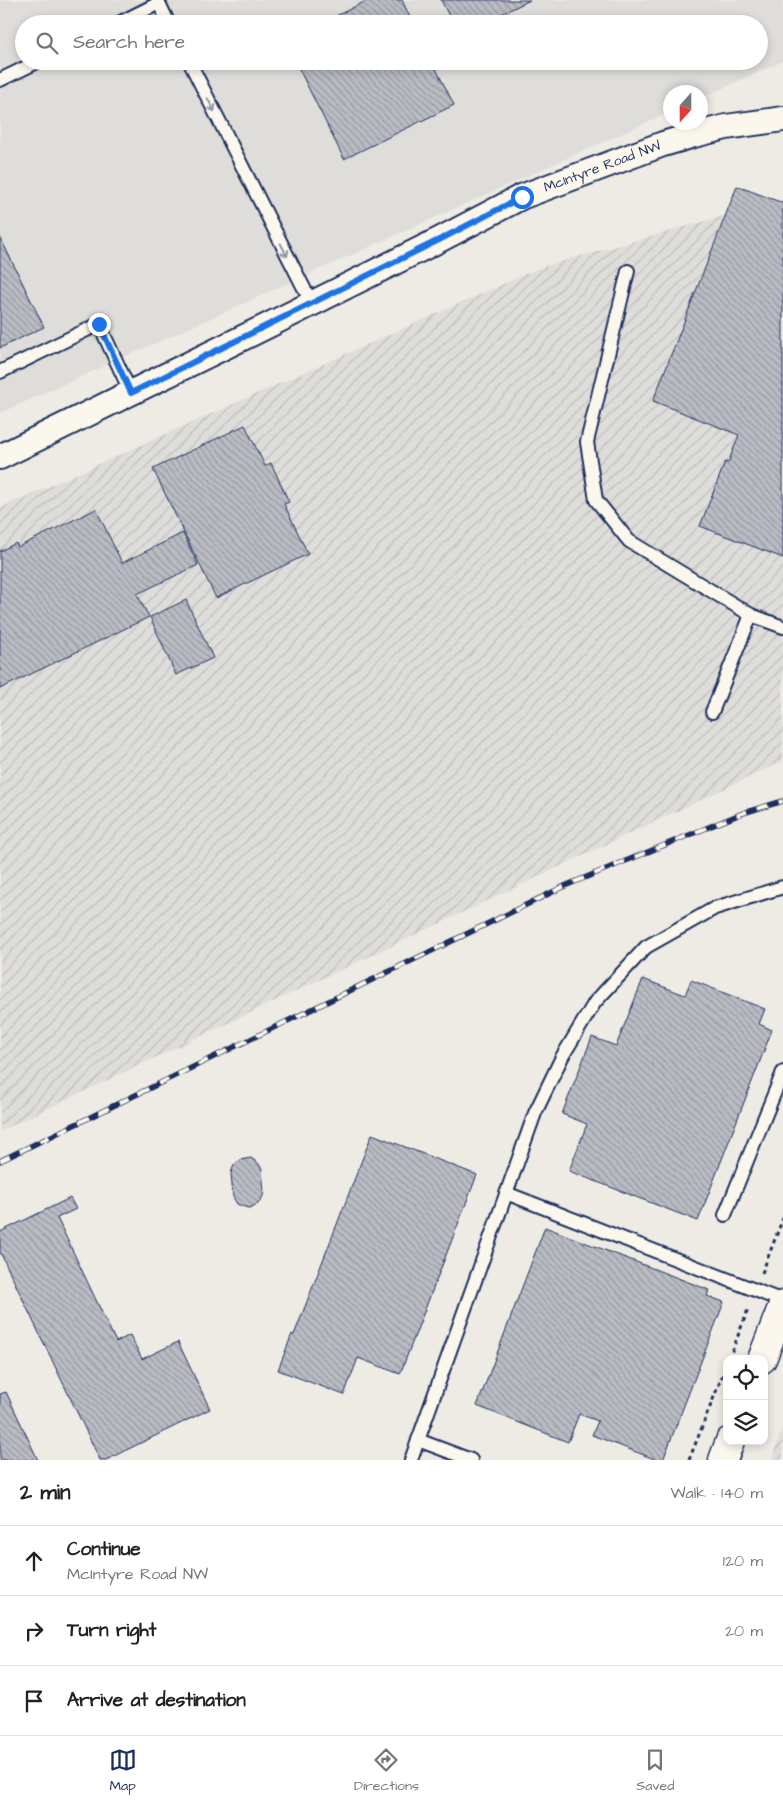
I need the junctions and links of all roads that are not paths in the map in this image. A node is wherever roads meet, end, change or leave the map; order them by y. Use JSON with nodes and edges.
{"nodes":[{"id":1,"x":135,"y":15,"type":"edge"},
{"id":2,"x":165,"y":15,"type":"edge"},
{"id":3,"x":21,"y":70,"type":"edge"},
{"id":4,"x":193,"y":70,"type":"edge"},
{"id":5,"x":0,"y":80,"type":"edge"},
{"id":6,"x":783,"y":119,"type":"edge"},
{"id":7,"x":628,"y":271,"type":"dead end"},
{"id":8,"x":312,"y":304,"type":"junction"},
{"id":9,"x":0,"y":372,"type":"edge"},
{"id":10,"x":131,"y":393,"type":"junction"},
{"id":11,"x":0,"y":457,"type":"edge"},
{"id":12,"x":751,"y":615,"type":"junction"},
{"id":13,"x":783,"y":627,"type":"edge"},
{"id":14,"x":712,"y":712,"type":"dead end"},
{"id":15,"x":783,"y":887,"type":"edge"},
{"id":16,"x":783,"y":1072,"type":"edge"},
{"id":17,"x":506,"y":1193,"type":"junction"},
{"id":18,"x":725,"y":1215,"type":"dead end"},
{"id":19,"x":783,"y":1301,"type":"edge"},
{"id":20,"x":783,"y":1305,"type":"edge"},
{"id":21,"x":764,"y":1355,"type":"edge"},
{"id":22,"x":418,"y":1440,"type":"junction"},
{"id":23,"x":729,"y":1445,"type":"edge"},
{"id":24,"x":411,"y":1460,"type":"edge"},
{"id":25,"x":471,"y":1460,"type":"edge"},
{"id":26,"x":723,"y":1460,"type":"edge"}],
"edges":[{"from":1,"to":2,"type":"lane"},
{"from":3,"to":5,"type":"lane"},
{"from":4,"to":8,"type":"lane","one_way":true},
{"from":6,"to":8,"type":"street","name":"McIntyre Road NW"},
{"from":7,"to":12,"type":"lane"},
{"from":8,"to":10,"type":"street","name":"McIntyre Road NW"},
{"from":9,"to":10,"type":"lane"},
{"from":10,"to":11,"type":"street","name":"McIntyre Road NW"},
{"from":12,"to":13,"type":"lane"},
{"from":12,"to":14,"type":"lane"},
{"from":15,"to":17,"type":"lane"},
{"from":16,"to":18,"type":"lane"},
{"from":17,"to":19,"type":"lane"},
{"from":17,"to":22,"type":"lane"},
{"from":20,"to":21,"type":"street"},
{"from":22,"to":24,"type":"lane"},
{"from":22,"to":25,"type":"lane"},
{"from":23,"to":26,"type":"street"}]}
